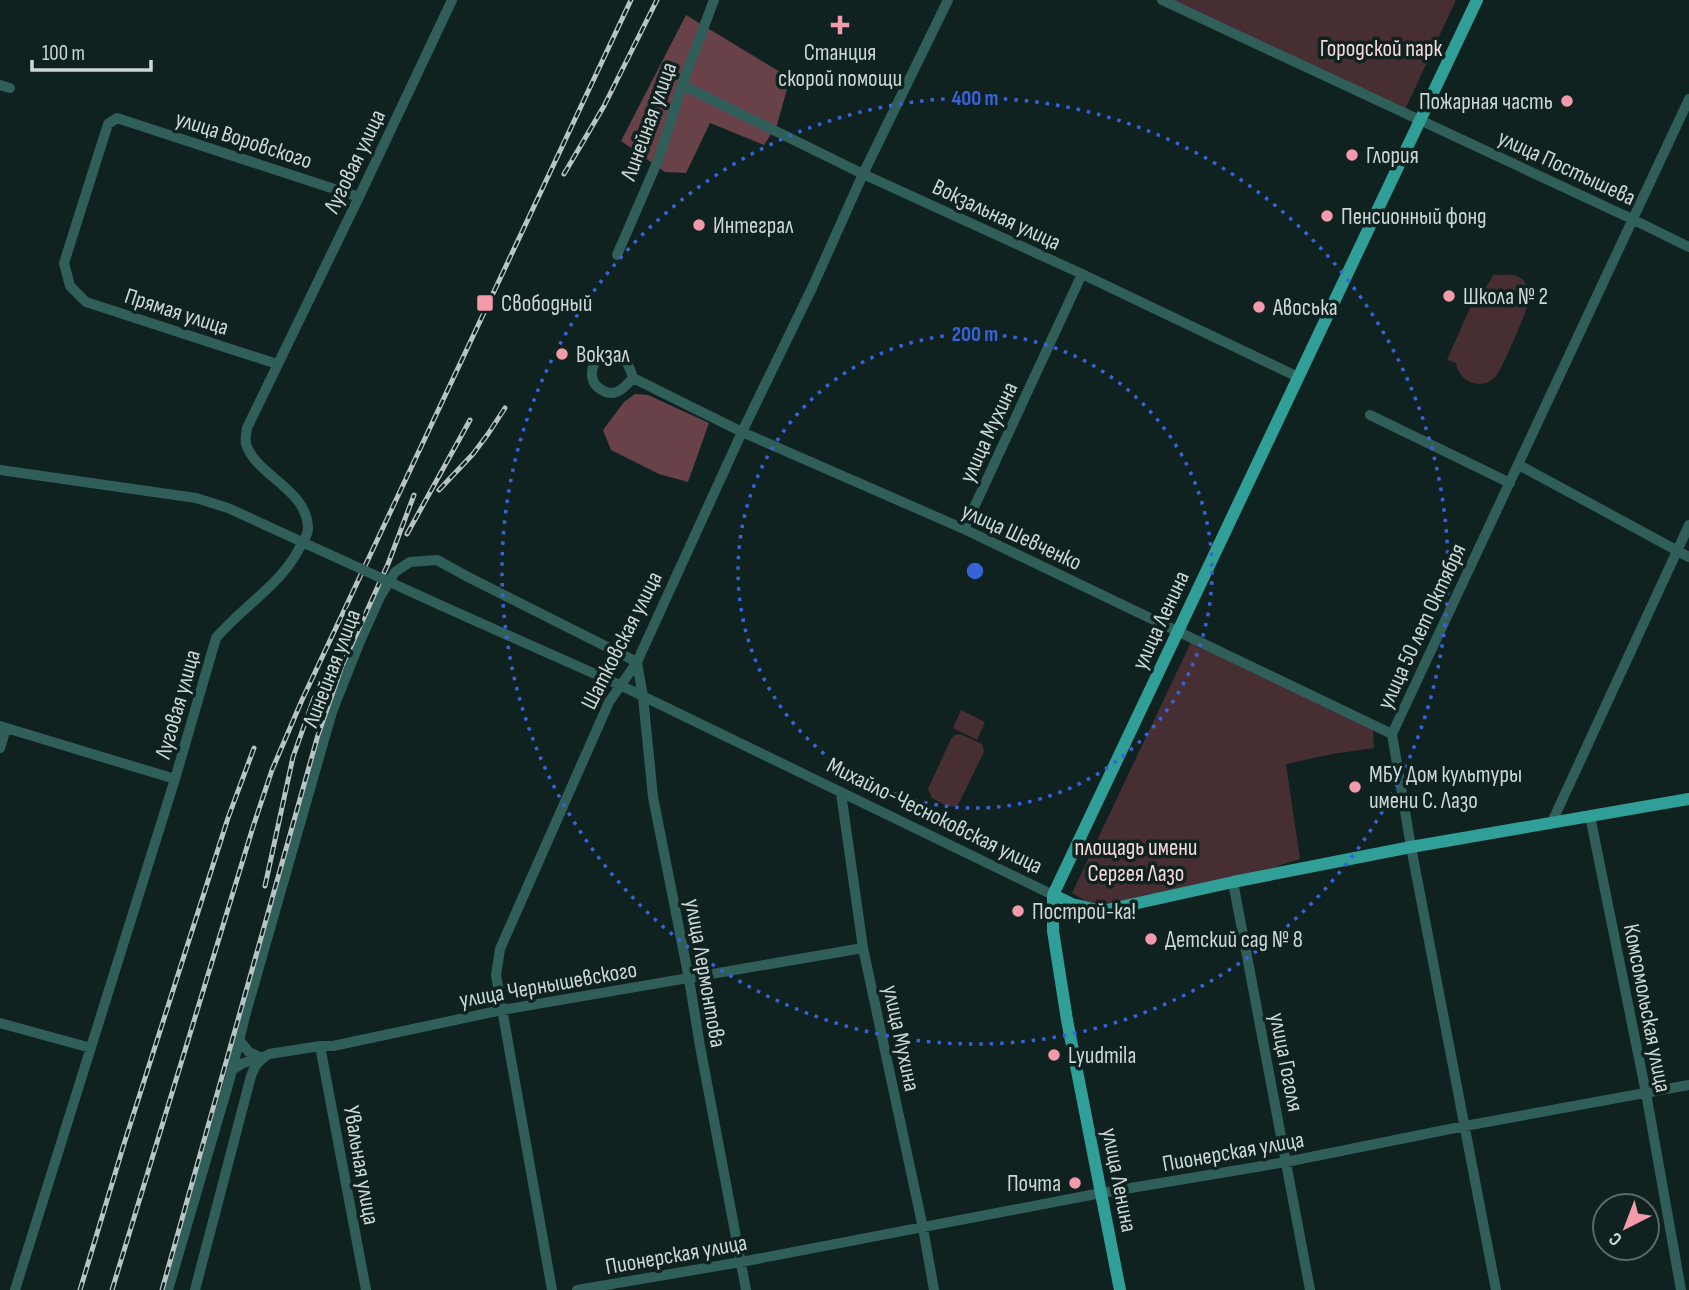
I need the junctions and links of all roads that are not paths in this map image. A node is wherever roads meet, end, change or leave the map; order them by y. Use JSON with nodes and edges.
{"nodes":[{"id":1,"x":452,"y":0,"type":"edge"},
{"id":2,"x":714,"y":0,"type":"edge"},
{"id":3,"x":948,"y":0,"type":"edge"},
{"id":4,"x":1162,"y":0,"type":"edge"},
{"id":5,"x":1477,"y":0,"type":"edge"},
{"id":6,"x":682,"y":85,"type":"junction"},
{"id":7,"x":1689,"y":99,"type":"edge"},
{"id":8,"x":1421,"y":120,"type":"junction"},
{"id":9,"x":863,"y":174,"type":"junction"},
{"id":10,"x":359,"y":197,"type":"junction"},
{"id":11,"x":1632,"y":219,"type":"junction"},
{"id":12,"x":1689,"y":247,"type":"edge"},
{"id":13,"x":617,"y":255,"type":"dead end"},
{"id":14,"x":1082,"y":275,"type":"junction"},
{"id":15,"x":70,"y":286,"type":"joint"},
{"id":16,"x":277,"y":364,"type":"junction"},
{"id":17,"x":1298,"y":377,"type":"junction"},
{"id":18,"x":632,"y":378,"type":"junction"},
{"id":19,"x":1370,"y":415,"type":"dead end"},
{"id":20,"x":742,"y":432,"type":"junction"},
{"id":21,"x":1519,"y":464,"type":"junction"},
{"id":22,"x":0,"y":470,"type":"edge"},
{"id":23,"x":1510,"y":483,"type":"junction"},
{"id":24,"x":1689,"y":525,"type":"edge"},
{"id":25,"x":964,"y":529,"type":"junction"},
{"id":26,"x":1677,"y":551,"type":"junction"},
{"id":27,"x":1689,"y":557,"type":"edge"},
{"id":28,"x":1178,"y":631,"type":"junction"},
{"id":29,"x":637,"y":662,"type":"junction"},
{"id":30,"x":622,"y":686,"type":"junction"},
{"id":31,"x":643,"y":697,"type":"junction"},
{"id":32,"x":3,"y":727,"type":"edge"},
{"id":33,"x":1392,"y":734,"type":"junction"},
{"id":34,"x":0,"y":748,"type":"edge"},
{"id":35,"x":175,"y":779,"type":"junction"},
{"id":36,"x":841,"y":793,"type":"junction"},
{"id":37,"x":1689,"y":799,"type":"edge"},
{"id":38,"x":1590,"y":816,"type":"junction"},
{"id":39,"x":1552,"y":822,"type":"junction"},
{"id":40,"x":1411,"y":847,"type":"junction"},
{"id":41,"x":1233,"y":883,"type":"junction"},
{"id":42,"x":1053,"y":895,"type":"junction"},
{"id":43,"x":863,"y":948,"type":"junction"},
{"id":44,"x":689,"y":979,"type":"junction"},
{"id":45,"x":502,"y":1010,"type":"junction"},
{"id":46,"x":0,"y":1023,"type":"edge"},
{"id":47,"x":239,"y":1040,"type":"junction"},
{"id":48,"x":320,"y":1046,"type":"junction"},
{"id":49,"x":92,"y":1048,"type":"junction"},
{"id":50,"x":262,"y":1058,"type":"junction"},
{"id":51,"x":232,"y":1070,"type":"junction"},
{"id":52,"x":1689,"y":1085,"type":"edge"},
{"id":53,"x":1646,"y":1093,"type":"junction"},
{"id":54,"x":1465,"y":1126,"type":"junction"},
{"id":55,"x":1286,"y":1162,"type":"junction"},
{"id":56,"x":1101,"y":1194,"type":"junction"},
{"id":57,"x":923,"y":1228,"type":"junction"},
{"id":58,"x":741,"y":1262,"type":"junction"},
{"id":59,"x":15,"y":1290,"type":"edge"},
{"id":60,"x":168,"y":1290,"type":"edge"},
{"id":61,"x":195,"y":1290,"type":"edge"},
{"id":62,"x":366,"y":1290,"type":"edge"},
{"id":63,"x":552,"y":1290,"type":"edge"},
{"id":64,"x":577,"y":1290,"type":"edge"},
{"id":65,"x":746,"y":1290,"type":"edge"},
{"id":66,"x":934,"y":1290,"type":"edge"},
{"id":67,"x":1119,"y":1290,"type":"edge"},
{"id":68,"x":1310,"y":1290,"type":"edge"},
{"id":69,"x":1496,"y":1290,"type":"edge"},
{"id":70,"x":1681,"y":1290,"type":"edge"}],
"edges":[{"from":1,"to":10,"type":"street","name":"Луговая улица"},
{"from":2,"to":6,"type":"street","name":"Линейная улица"},
{"from":3,"to":9,"type":"street","name":"Шатковская улица"},
{"from":4,"to":8,"type":"street","name":"улица Постышева"},
{"from":5,"to":8,"type":"main road","name":"улица Ленина"},
{"from":6,"to":9,"type":"street","name":"Вокзальная улица"},
{"from":6,"to":13,"type":"street","name":"Линейная улица"},
{"from":7,"to":11,"type":"street","name":"улица 50 лет Октября"},
{"from":8,"to":11,"type":"street","name":"улица Постышева"},
{"from":8,"to":17,"type":"main road","name":"улица Ленина"},
{"from":9,"to":14,"type":"street","name":"Вокзальная улица"},
{"from":9,"to":20,"type":"street","name":"Шатковская улица"},
{"from":10,"to":15,"type":"street","name":"улица Воровского"},
{"from":10,"to":16,"type":"street","name":"Луговая улица"},
{"from":11,"to":12,"type":"street","name":"улица Постышева"},
{"from":11,"to":21,"type":"street","name":"улица 50 лет Октября"},
{"from":14,"to":17,"type":"street","name":"Вокзальная улица"},
{"from":14,"to":25,"type":"street","name":"улица Мухина"},
{"from":15,"to":16,"type":"street","name":"Прямая улица"},
{"from":16,"to":35,"type":"street","name":"Луговая улица"},
{"from":17,"to":28,"type":"main road","name":"улица Ленина"},
{"from":18,"to":18,"type":"street","name":"улица Шевченко"},
{"from":18,"to":20,"type":"street","name":"улица Шевченко"},
{"from":19,"to":23,"type":"street"},
{"from":20,"to":25,"type":"street","name":"улица Шевченко"},
{"from":20,"to":29,"type":"street","name":"Шатковская улица"},
{"from":21,"to":23,"type":"street","name":"улица 50 лет Октября"},
{"from":21,"to":26,"type":"street"},
{"from":22,"to":30,"type":"street","name":"Михайло-Чесноковская улица","bridge":true},
{"from":23,"to":33,"type":"street","name":"улица 50 лет Октября"},
{"from":24,"to":26,"type":"street"},
{"from":25,"to":28,"type":"street","name":"улица Шевченко"},
{"from":26,"to":27,"type":"street"},
{"from":26,"to":39,"type":"street"},
{"from":28,"to":33,"type":"street","name":"улица Шевченко"},
{"from":28,"to":42,"type":"main road","name":"улица Ленина"},
{"from":29,"to":30,"type":"street","name":"Шатковская улица"},
{"from":29,"to":31,"type":"street","name":"улица Лермонтова"},
{"from":29,"to":47,"type":"street","name":"Линейная улица"},
{"from":30,"to":31,"type":"street","name":"Михайло-Чесноковская улица"},
{"from":30,"to":45,"type":"street","name":"Шатковская улица"},
{"from":31,"to":36,"type":"street","name":"Михайло-Чесноковская улица"},
{"from":31,"to":44,"type":"street","name":"улица Лермонтова"},
{"from":32,"to":34,"type":"street"},
{"from":32,"to":35,"type":"street"},
{"from":33,"to":40,"type":"street","name":"улица 50 лет Октября"},
{"from":35,"to":49,"type":"street","name":"Луговая улица"},
{"from":36,"to":42,"type":"street","name":"Михайло-Чесноковская улица"},
{"from":36,"to":43,"type":"street","name":"улица Мухина"},
{"from":37,"to":38,"type":"main road","name":"Михайло-Чесноковская улица"},
{"from":38,"to":39,"type":"main road","name":"Михайло-Чесноковская улица"},
{"from":38,"to":53,"type":"street","name":"Комсомольская улица"},
{"from":39,"to":40,"type":"main road","name":"Михайло-Чесноковская улица"},
{"from":40,"to":41,"type":"main road","name":"Михайло-Чесноковская улица"},
{"from":40,"to":54,"type":"street","name":"улица 50 лет Октября"},
{"from":41,"to":42,"type":"main road","name":"Михайло-Чесноковская улица"},
{"from":41,"to":55,"type":"street","name":"улица Гоголя"},
{"from":42,"to":56,"type":"main road","name":"улица Ленина"},
{"from":43,"to":44,"type":"street","name":"улица Чернышевского"},
{"from":43,"to":57,"type":"street","name":"улица Мухина"},
{"from":44,"to":45,"type":"street","name":"улица Чернышевского"},
{"from":44,"to":58,"type":"street","name":"улица Лермонтова"},
{"from":45,"to":48,"type":"street","name":"улица Чернышевского"},
{"from":45,"to":63,"type":"street","name":"Шатковская улица"},
{"from":46,"to":49,"type":"street"},
{"from":47,"to":50,"type":"street"},
{"from":47,"to":51,"type":"street","name":"Линейная улица"},
{"from":48,"to":50,"type":"street","name":"улица Чернышевского"},
{"from":48,"to":62,"type":"street","name":"Увальная улица"},
{"from":49,"to":59,"type":"street","name":"Луговая улица"},
{"from":50,"to":51,"type":"street","name":"улица Чернышевского"},
{"from":50,"to":61,"type":"street"},
{"from":51,"to":60,"type":"street","name":"Линейная улица"},
{"from":52,"to":53,"type":"street","name":"Пионерская улица"},
{"from":53,"to":54,"type":"street","name":"Пионерская улица"},
{"from":53,"to":70,"type":"street","name":"Комсомольская улица"},
{"from":54,"to":55,"type":"street","name":"Пионерская улица"},
{"from":54,"to":69,"type":"street","name":"улица 50 лет Октября"},
{"from":55,"to":56,"type":"street","name":"Пионерская улица"},
{"from":55,"to":68,"type":"street","name":"улица Гоголя"},
{"from":56,"to":57,"type":"street","name":"Пионерская улица"},
{"from":56,"to":67,"type":"main road","name":"улица Ленина"},
{"from":57,"to":58,"type":"street","name":"Пионерская улица"},
{"from":57,"to":66,"type":"street","name":"улица Мухина"},
{"from":58,"to":64,"type":"street","name":"Пионерская улица"},
{"from":58,"to":65,"type":"street","name":"улица Лермонтова"}]}
